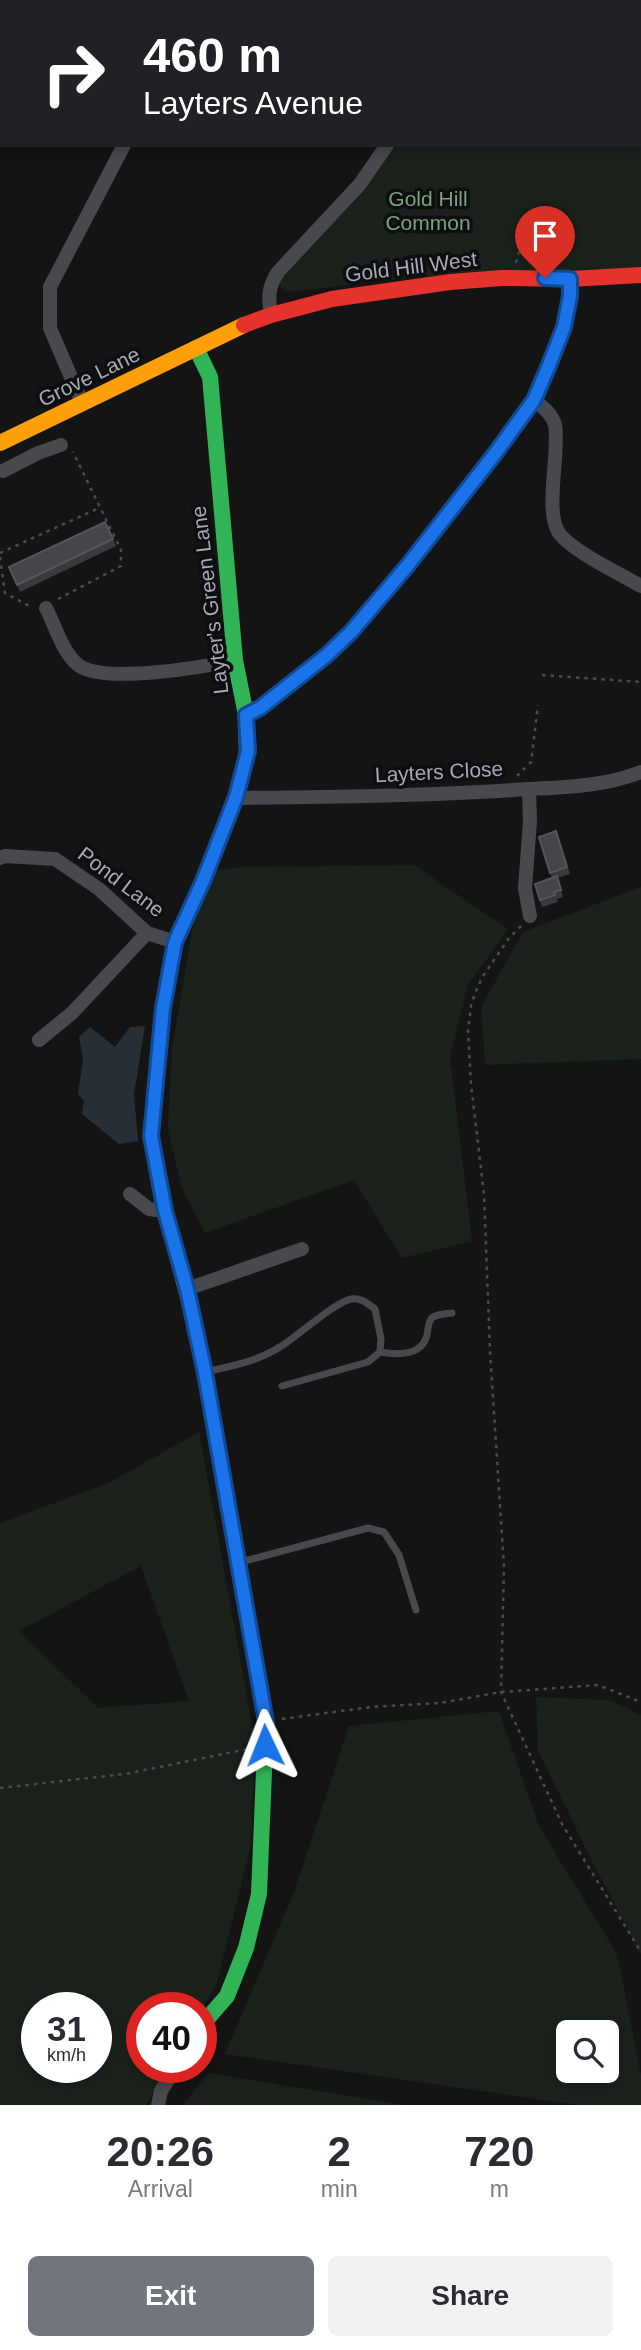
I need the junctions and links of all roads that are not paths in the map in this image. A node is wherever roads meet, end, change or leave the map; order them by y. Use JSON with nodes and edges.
{"nodes":[{"id":1,"x":123,"y":147,"type":"edge"},
{"id":2,"x":386,"y":147,"type":"edge"},
{"id":3,"x":641,"y":275,"type":"edge"},
{"id":4,"x":570,"y":279,"type":"junction"},
{"id":5,"x":271,"y":315,"type":"junction"},
{"id":6,"x":196,"y":348,"type":"junction"},
{"id":7,"x":534,"y":400,"type":"junction"},
{"id":8,"x":82,"y":403,"type":"junction"},
{"id":9,"x":26,"y":432,"type":"junction"},
{"id":10,"x":0,"y":443,"type":"edge"},
{"id":11,"x":61,"y":445,"type":"road end"},
{"id":12,"x":38,"y":453,"type":"junction"},
{"id":13,"x":3,"y":471,"type":"dead end"},
{"id":14,"x":641,"y":586,"type":"edge"},
{"id":15,"x":46,"y":608,"type":"road end"},
{"id":16,"x":235,"y":660,"type":"junction"},
{"id":17,"x":246,"y":715,"type":"junction"},
{"id":18,"x":641,"y":772,"type":"edge"},
{"id":19,"x":523,"y":789,"type":"junction"},
{"id":20,"x":236,"y":797,"type":"junction"},
{"id":21,"x":0,"y":858,"type":"edge"},
{"id":22,"x":530,"y":916,"type":"road end"},
{"id":23,"x":147,"y":933,"type":"junction"},
{"id":24,"x":175,"y":942,"type":"junction"},
{"id":25,"x":39,"y":1040,"type":"dead end"},
{"id":26,"x":130,"y":1194,"type":"dead end"},
{"id":27,"x":165,"y":1211,"type":"junction"},
{"id":28,"x":302,"y":1249,"type":"dead end"},
{"id":29,"x":187,"y":1289,"type":"junction"},
{"id":30,"x":452,"y":1313,"type":"dead end"},
{"id":31,"x":380,"y":1352,"type":"junction"},
{"id":32,"x":205,"y":1373,"type":"junction"},
{"id":33,"x":282,"y":1385,"type":"dead end"},
{"id":34,"x":237,"y":1563,"type":"junction"},
{"id":35,"x":416,"y":1610,"type":"dead end"},
{"id":36,"x":217,"y":2008,"type":"edge"},
{"id":37,"x":166,"y":2083,"type":"edge"},
{"id":38,"x":159,"y":2105,"type":"edge"}],
"edges":[{"from":1,"to":8,"type":"street"},
{"from":2,"to":5,"type":"street"},
{"from":3,"to":4,"type":"street","name":"Gold Hill West"},
{"from":4,"to":5,"type":"street","name":"Gold Hill West"},
{"from":4,"to":7,"type":"street"},
{"from":5,"to":6,"type":"street","name":"Gold Hill West"},
{"from":6,"to":8,"type":"street","name":"Grove Lane"},
{"from":6,"to":16,"type":"street","name":"Layter's Green Lane"},
{"from":7,"to":14,"type":"street"},
{"from":7,"to":17,"type":"street"},
{"from":8,"to":9,"type":"street","name":"Grove Lane"},
{"from":9,"to":10,"type":"street","name":"Grove Lane"},
{"from":9,"to":12,"type":"street"},
{"from":11,"to":12,"type":"street"},
{"from":12,"to":13,"type":"street"},
{"from":15,"to":16,"type":"street"},
{"from":16,"to":17,"type":"street","name":"Layter's Green Lane"},
{"from":17,"to":20,"type":"street","name":"Layter's Green Lane"},
{"from":18,"to":19,"type":"street","name":"Layters Close"},
{"from":19,"to":20,"type":"street","name":"Layters Close"},
{"from":19,"to":22,"type":"street"},
{"from":20,"to":24,"type":"street","name":"Layter's Green Lane"},
{"from":21,"to":23,"type":"street","name":"Pond Lane"},
{"from":23,"to":24,"type":"street","name":"Pond Lane"},
{"from":23,"to":25,"type":"street"},
{"from":24,"to":27,"type":"street","name":"Layter's Green Lane"},
{"from":26,"to":27,"type":"street"},
{"from":27,"to":29,"type":"street","name":"Layter's Green Lane"},
{"from":28,"to":29,"type":"street"},
{"from":29,"to":32,"type":"street","name":"Layter's Green Lane"},
{"from":30,"to":31,"type":"lane"},
{"from":31,"to":32,"type":"lane"},
{"from":31,"to":33,"type":"lane"},
{"from":32,"to":34,"type":"street","name":"Layter's Green Lane"},
{"from":34,"to":35,"type":"lane"},
{"from":34,"to":36,"type":"street","name":"Layter's Green Lane"},
{"from":37,"to":38,"type":"street"}]}
